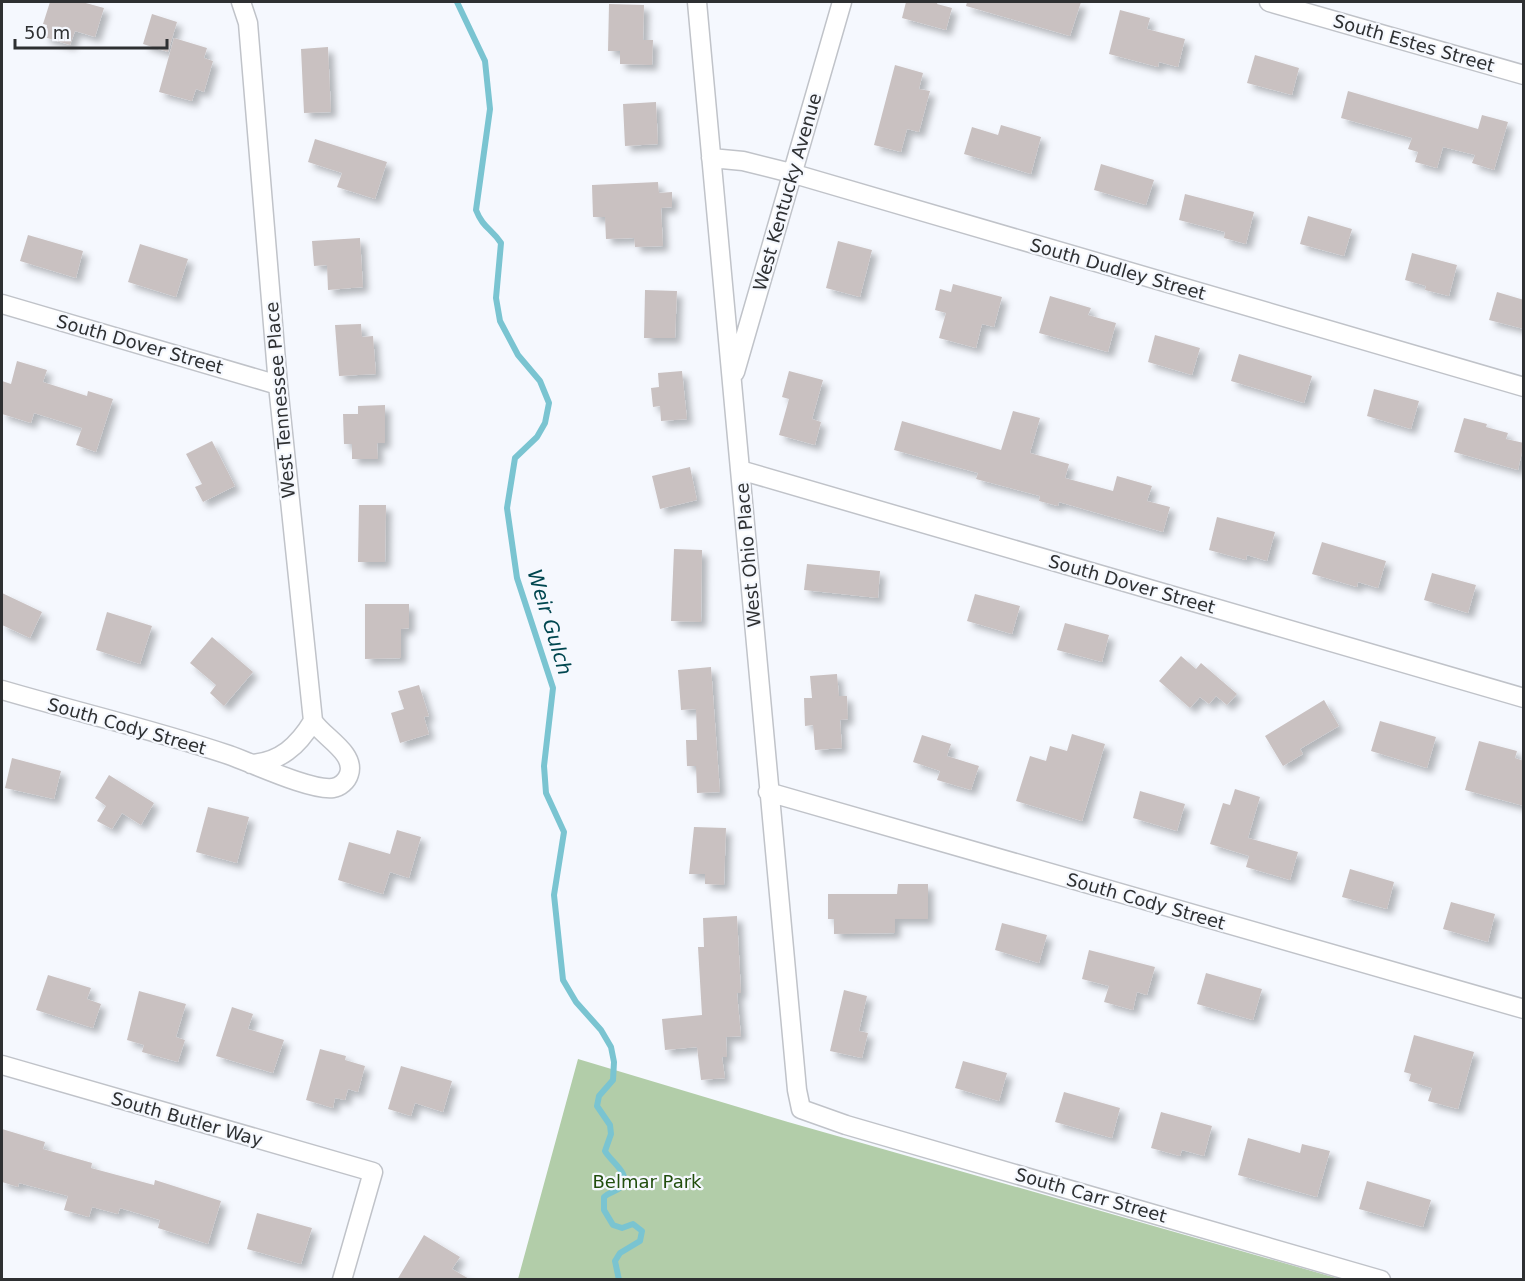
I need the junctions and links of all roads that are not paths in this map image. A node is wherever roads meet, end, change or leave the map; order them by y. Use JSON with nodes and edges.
{"nodes":[{"id":1,"x":241,"y":2,"type":"edge"},
{"id":2,"x":697,"y":2,"type":"edge"},
{"id":3,"x":842,"y":2,"type":"edge"},
{"id":4,"x":1269,"y":2,"type":"edge"},
{"id":5,"x":1524,"y":75,"type":"edge"},
{"id":6,"x":711,"y":158,"type":"junction"},
{"id":7,"x":791,"y":173,"type":"junction"},
{"id":8,"x":2,"y":304,"type":"edge"},
{"id":9,"x":732,"y":382,"type":"junction"},
{"id":10,"x":278,"y":384,"type":"junction"},
{"id":11,"x":1524,"y":387,"type":"edge"},
{"id":12,"x":740,"y":470,"type":"junction"},
{"id":13,"x":2,"y":690,"type":"edge"},
{"id":14,"x":1524,"y":698,"type":"edge"},
{"id":15,"x":313,"y":721,"type":"junction"},
{"id":16,"x":251,"y":764,"type":"junction"},
{"id":17,"x":768,"y":792,"type":"junction"},
{"id":18,"x":1524,"y":1010,"type":"edge"},
{"id":19,"x":2,"y":1065,"type":"edge"},
{"id":20,"x":801,"y":1109,"type":"joint"},
{"id":21,"x":342,"y":1280,"type":"edge"},
{"id":22,"x":1381,"y":1280,"type":"edge"}],
"edges":[{"from":1,"to":10,"type":"street","name":"West Tennessee Place"},
{"from":2,"to":6,"type":"street","name":"West Ohio Place"},
{"from":3,"to":7,"type":"street","name":"West Kentucky Avenue"},
{"from":4,"to":5,"type":"street","name":"South Estes Street"},
{"from":6,"to":7,"type":"street","name":"South Dudley Street"},
{"from":6,"to":9,"type":"street","name":"West Ohio Place"},
{"from":7,"to":9,"type":"street","name":"West Kentucky Avenue"},
{"from":7,"to":11,"type":"street","name":"South Dudley Street"},
{"from":8,"to":10,"type":"street","name":"South Dover Street"},
{"from":9,"to":12,"type":"street","name":"West Ohio Place"},
{"from":10,"to":15,"type":"street","name":"West Tennessee Place"},
{"from":12,"to":14,"type":"street","name":"South Dover Street"},
{"from":12,"to":17,"type":"street","name":"West Ohio Place"},
{"from":13,"to":16,"type":"street","name":"South Cody Street"},
{"from":15,"to":16,"type":"street"},
{"from":15,"to":16,"type":"street","name":"South Cody Street"},
{"from":17,"to":18,"type":"street","name":"South Cody Street"},
{"from":17,"to":20,"type":"street","name":"West Ohio Place"},
{"from":19,"to":21,"type":"street","name":"South Butler Way"},
{"from":20,"to":22,"type":"street","name":"South Carr Street"}]}
